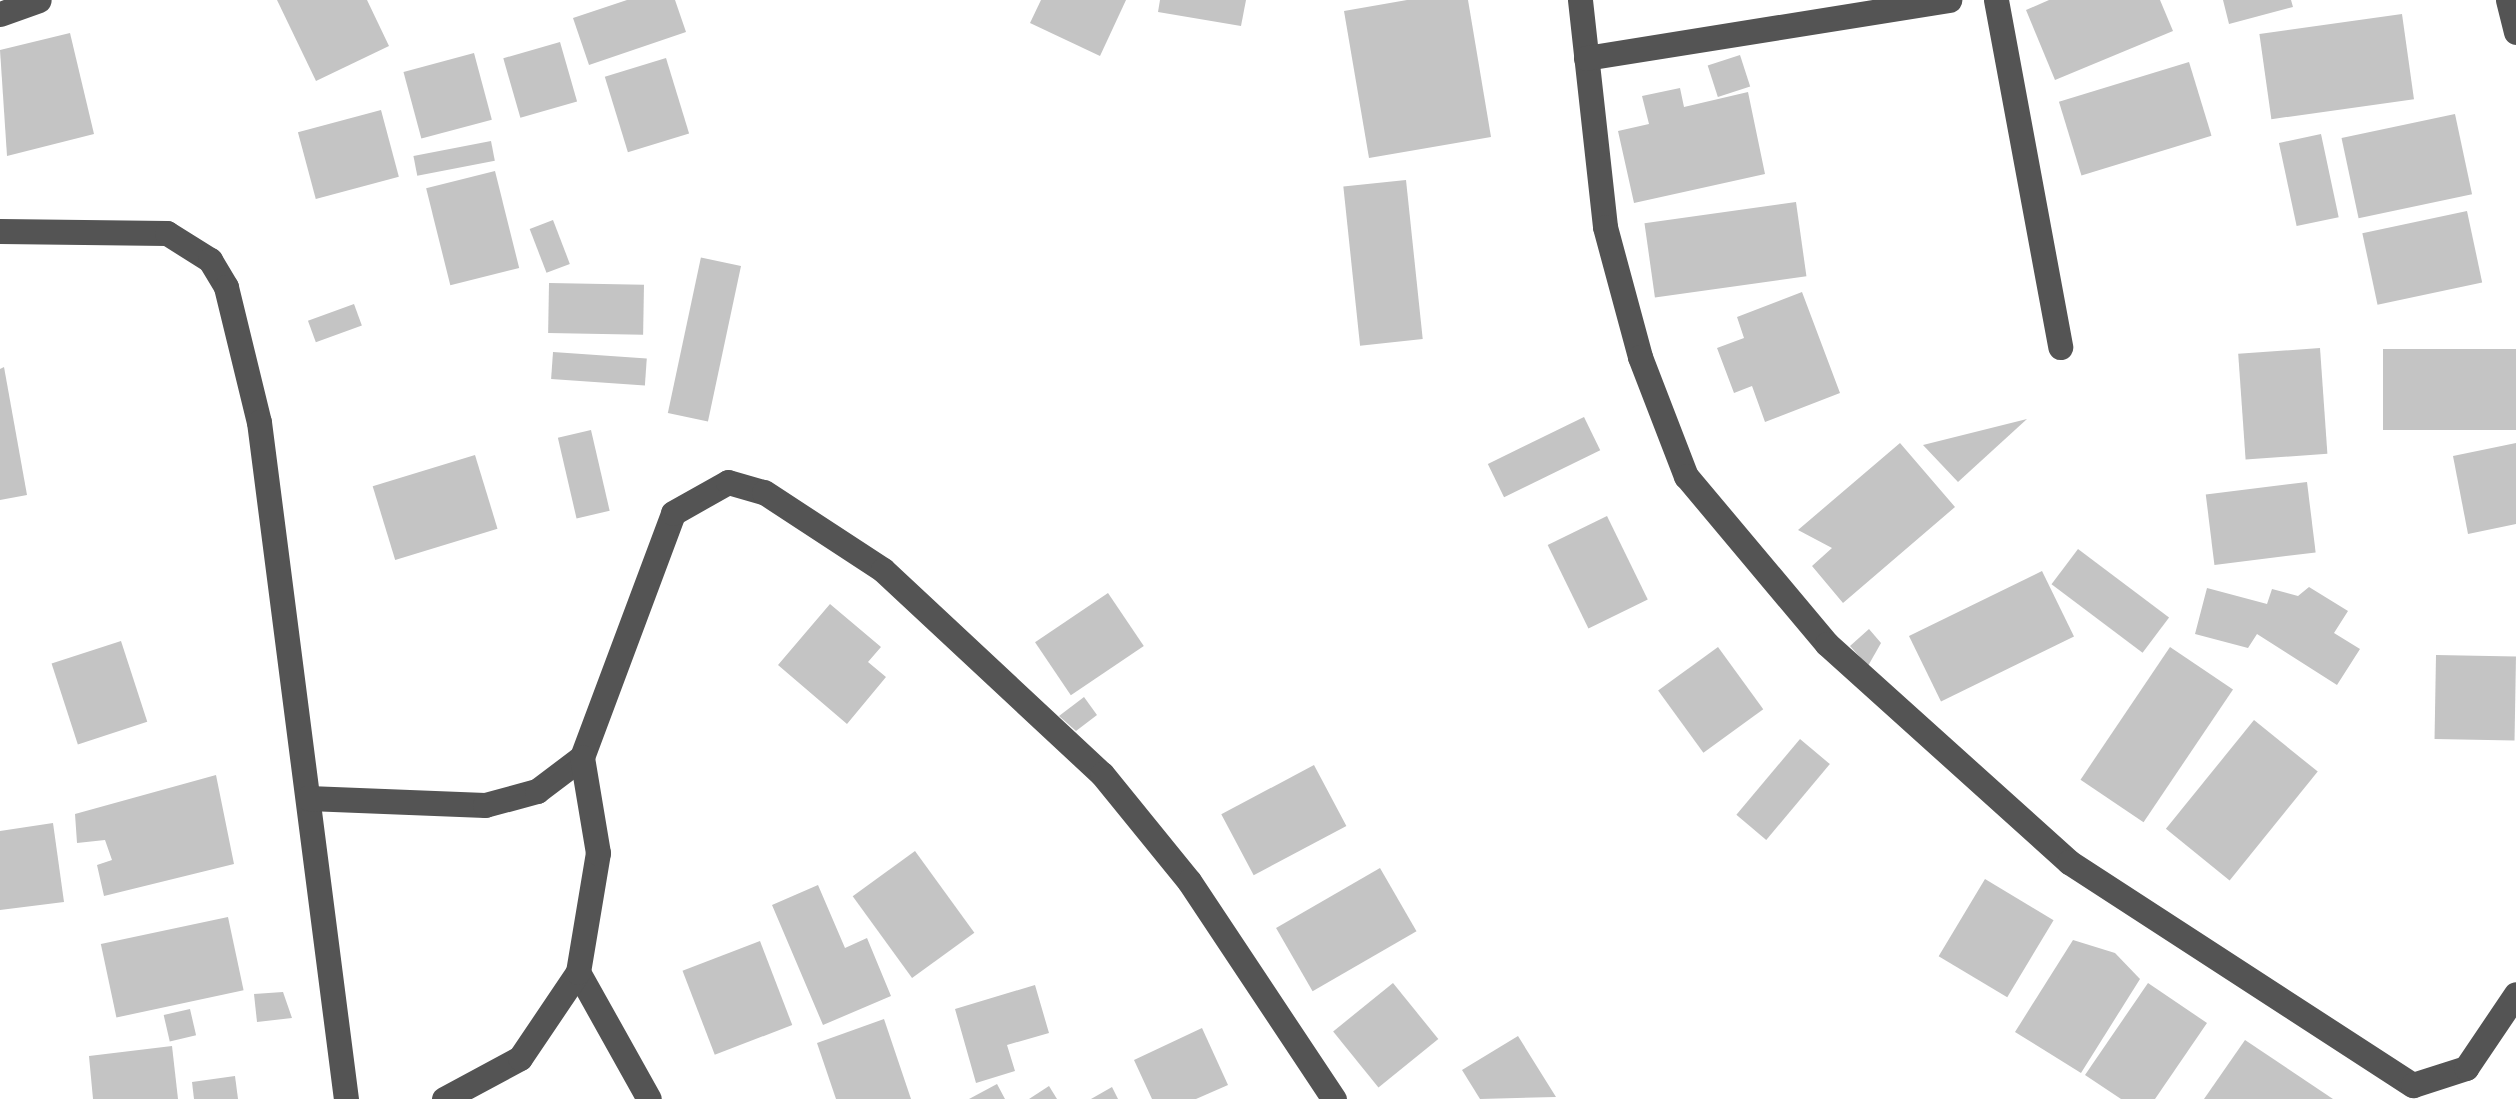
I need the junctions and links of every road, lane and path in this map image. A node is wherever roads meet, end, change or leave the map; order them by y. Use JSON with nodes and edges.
{"nodes":[{"id":1,"x":39,"y":0,"type":"edge"},
{"id":2,"x":1580,"y":0,"type":"edge"},
{"id":3,"x":1949,"y":0,"type":"edge"},
{"id":4,"x":1996,"y":0,"type":"edge"},
{"id":5,"x":2508,"y":0,"type":"edge"},
{"id":6,"x":0,"y":14,"type":"edge"},
{"id":7,"x":2516,"y":32,"type":"edge"},
{"id":8,"x":1586,"y":58,"type":"junction"},
{"id":9,"x":0,"y":231,"type":"edge"},
{"id":10,"x":2060,"y":347,"type":"dead end"},
{"id":11,"x":582,"y":757,"type":"junction"},
{"id":12,"x":308,"y":798,"type":"junction"},
{"id":13,"x":578,"y":972,"type":"junction"},
{"id":14,"x":2516,"y":994,"type":"edge"},
{"id":15,"x":346,"y":1099,"type":"edge"},
{"id":16,"x":444,"y":1099,"type":"edge"},
{"id":17,"x":649,"y":1099,"type":"edge"},
{"id":18,"x":1334,"y":1099,"type":"edge"}],
"edges":[{"from":1,"to":6,"type":"street"},
{"from":2,"to":8,"type":"street"},
{"from":3,"to":8,"type":"street"},
{"from":4,"to":10,"type":"street"},
{"from":5,"to":7,"type":"street"},
{"from":8,"to":14,"type":"street"},
{"from":9,"to":12,"type":"street"},
{"from":11,"to":12,"type":"street"},
{"from":11,"to":13,"type":"street"},
{"from":11,"to":18,"type":"street"},
{"from":12,"to":15,"type":"street"},
{"from":13,"to":16,"type":"street"},
{"from":13,"to":17,"type":"street"}]}
